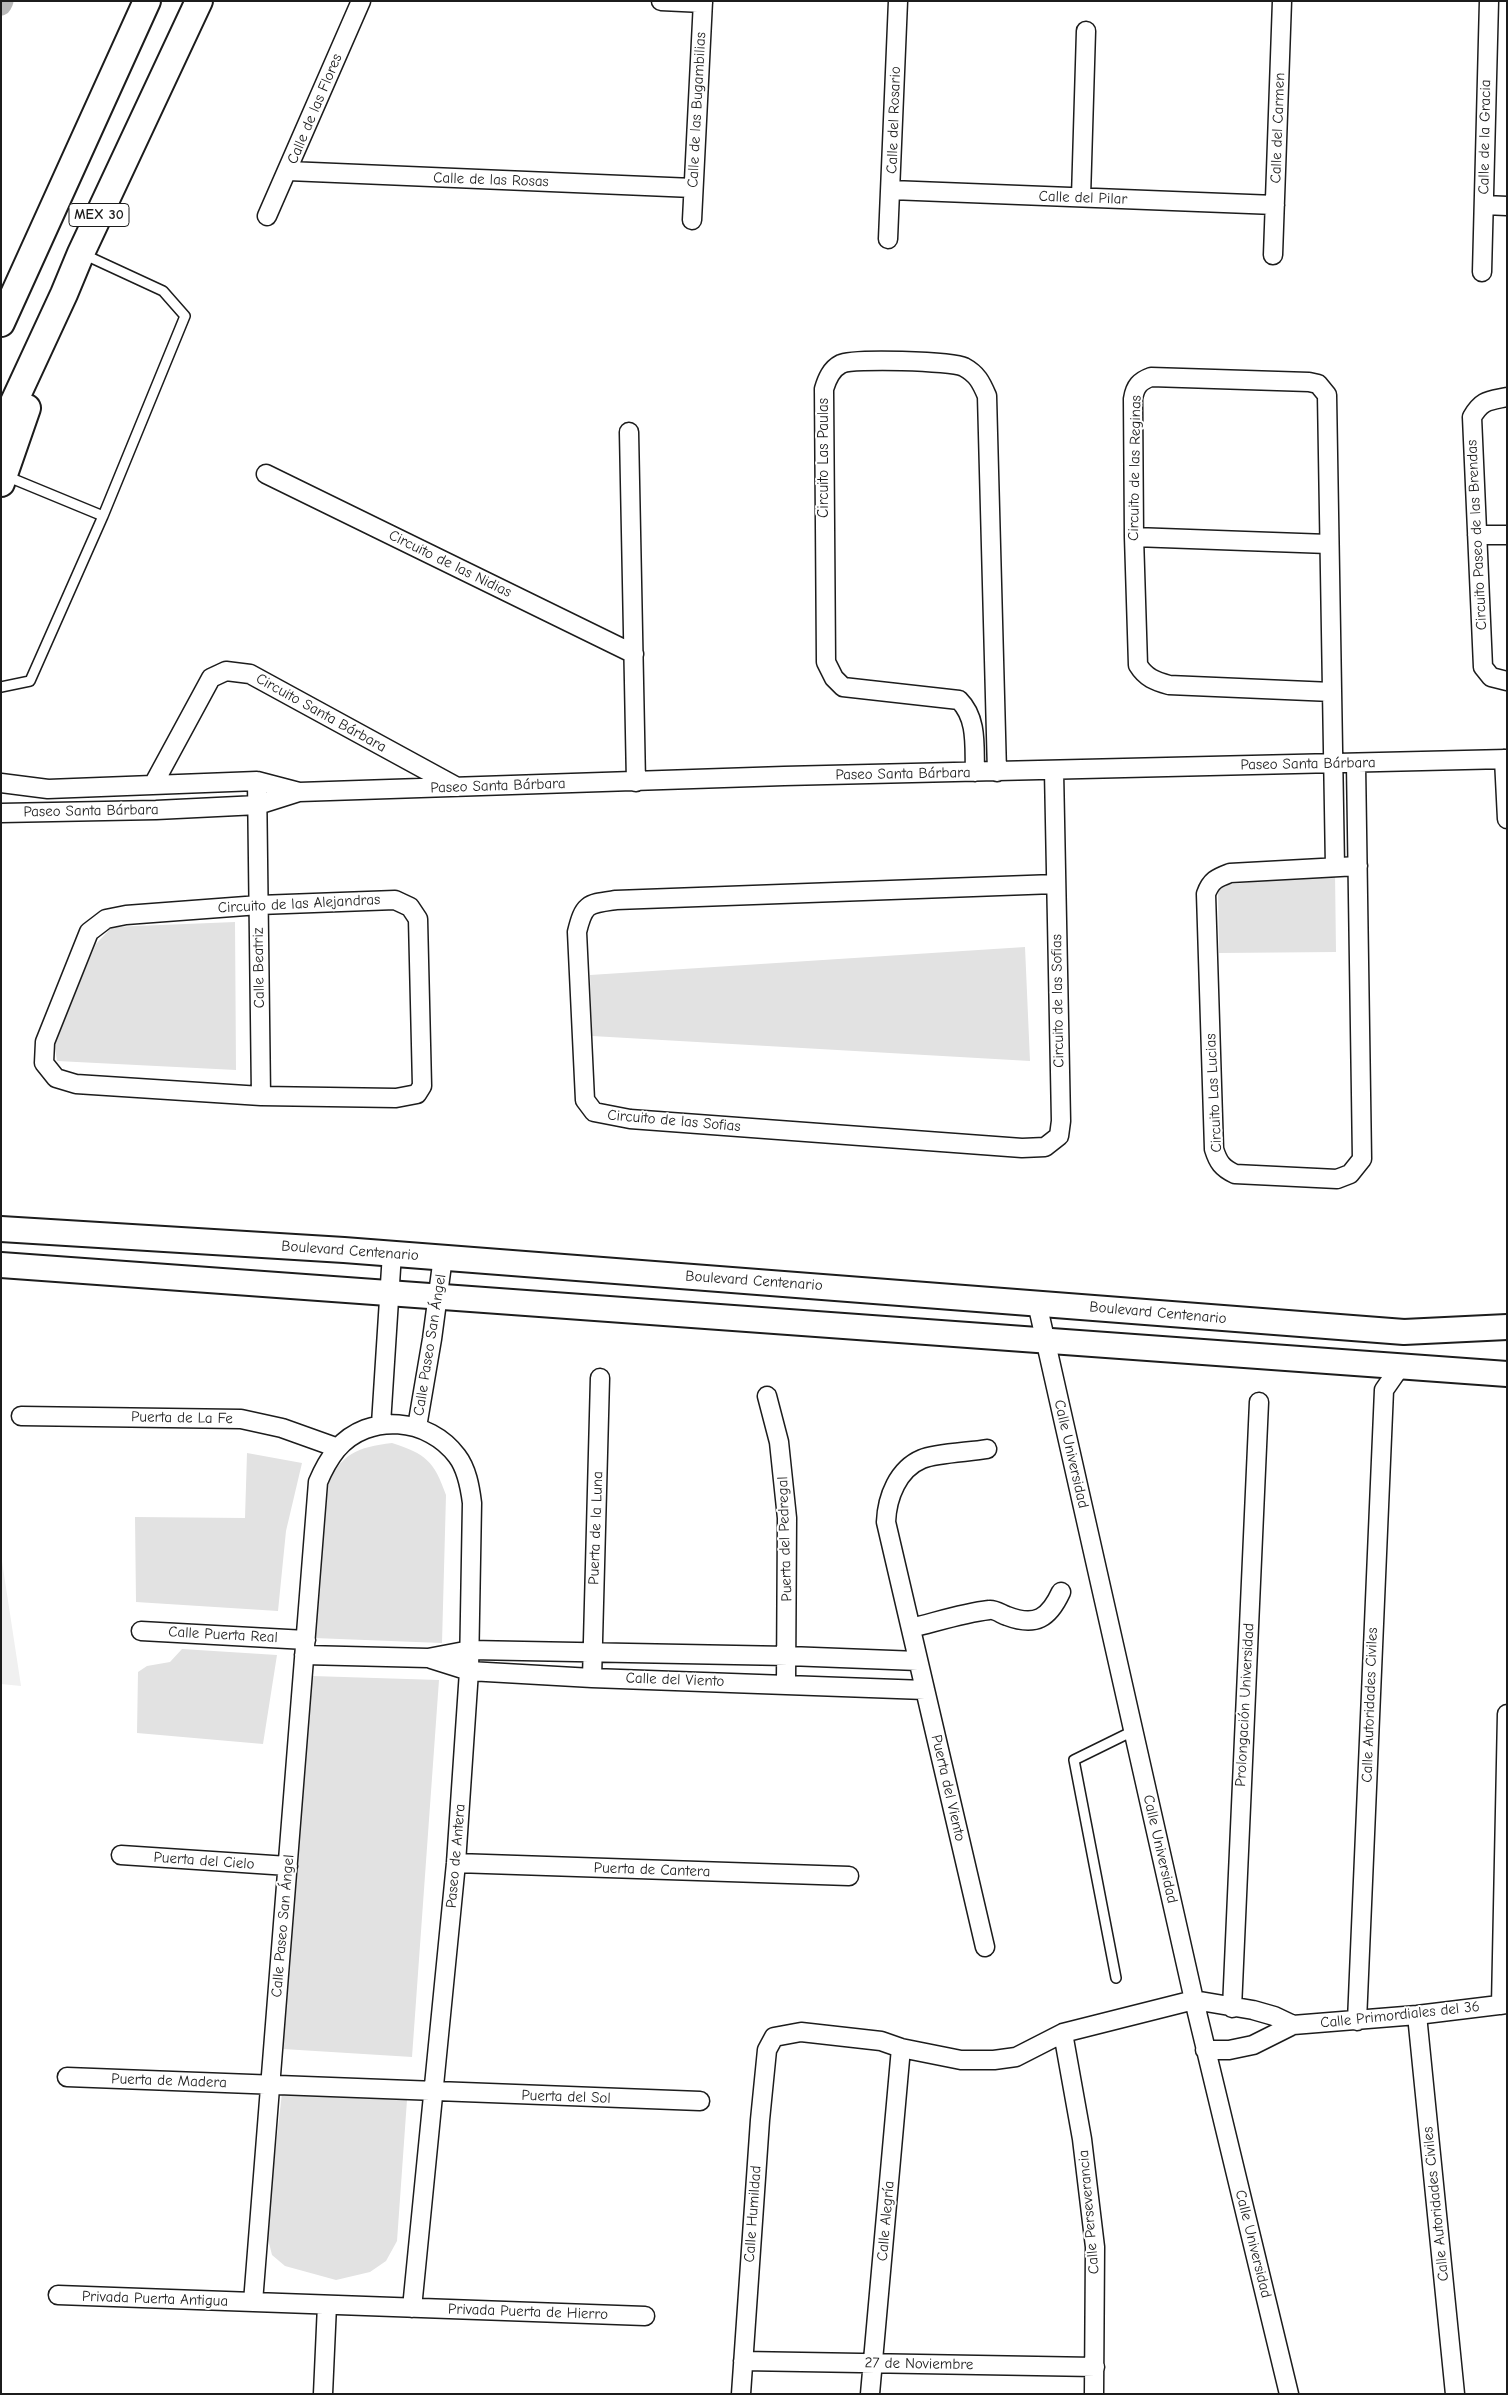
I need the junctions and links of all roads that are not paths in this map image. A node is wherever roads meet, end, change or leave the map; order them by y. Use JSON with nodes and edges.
{"nodes":[{"id":1,"x":147,"y":1,"type":"edge"},
{"id":2,"x":198,"y":1,"type":"edge"},
{"id":3,"x":361,"y":1,"type":"edge"},
{"id":4,"x":661,"y":1,"type":"edge"},
{"id":5,"x":898,"y":1,"type":"edge"},
{"id":6,"x":1282,"y":1,"type":"edge"},
{"id":7,"x":1488,"y":1,"type":"edge"},
{"id":8,"x":703,"y":2,"type":"edge"},
{"id":9,"x":1086,"y":31,"type":"dead end"},
{"id":10,"x":288,"y":171,"type":"junction"},
{"id":11,"x":693,"y":188,"type":"junction"},
{"id":12,"x":891,"y":190,"type":"junction"},
{"id":13,"x":1081,"y":197,"type":"junction"},
{"id":14,"x":1484,"y":205,"type":"junction"},
{"id":15,"x":1275,"y":206,"type":"junction"},
{"id":16,"x":1507,"y":206,"type":"edge"},
{"id":17,"x":267,"y":216,"type":"dead end"},
{"id":18,"x":692,"y":220,"type":"dead end"},
{"id":19,"x":888,"y":239,"type":"dead end"},
{"id":20,"x":80,"y":253,"type":"junction"},
{"id":21,"x":1273,"y":255,"type":"dead end"},
{"id":22,"x":1482,"y":272,"type":"dead end"},
{"id":23,"x":64,"y":294,"type":"junction"},
{"id":24,"x":1,"y":323,"type":"edge"},
{"id":25,"x":1507,"y":397,"type":"edge"},
{"id":26,"x":1,"y":430,"type":"edge"},
{"id":27,"x":629,"y":432,"type":"dead end"},
{"id":28,"x":266,"y":474,"type":"dead end"},
{"id":29,"x":3,"y":479,"type":"edge"},
{"id":30,"x":103,"y":516,"type":"junction"},
{"id":31,"x":1477,"y":535,"type":"junction"},
{"id":32,"x":1507,"y":535,"type":"edge"},
{"id":33,"x":1134,"y":537,"type":"junction"},
{"id":34,"x":1328,"y":544,"type":"junction"},
{"id":35,"x":634,"y":654,"type":"junction"},
{"id":36,"x":1507,"y":681,"type":"edge"},
{"id":37,"x":1,"y":687,"type":"edge"},
{"id":38,"x":1332,"y":692,"type":"junction"},
{"id":39,"x":1506,"y":759,"type":"edge"},
{"id":40,"x":1334,"y":764,"type":"junction"},
{"id":41,"x":1356,"y":764,"type":"junction"},
{"id":42,"x":1054,"y":770,"type":"junction"},
{"id":43,"x":975,"y":772,"type":"junction"},
{"id":44,"x":997,"y":772,"type":"junction"},
{"id":45,"x":257,"y":781,"type":"junction"},
{"id":46,"x":636,"y":782,"type":"junction"},
{"id":47,"x":1,"y":784,"type":"edge"},
{"id":48,"x":153,"y":785,"type":"junction"},
{"id":49,"x":457,"y":787,"type":"junction"},
{"id":50,"x":299,"y":792,"type":"junction"},
{"id":51,"x":258,"y":805,"type":"junction"},
{"id":52,"x":1,"y":813,"type":"edge"},
{"id":53,"x":1507,"y":819,"type":"edge"},
{"id":54,"x":1358,"y":866,"type":"junction"},
{"id":55,"x":1335,"y":867,"type":"junction"},
{"id":56,"x":1055,"y":884,"type":"junction"},
{"id":57,"x":259,"y":905,"type":"junction"},
{"id":58,"x":261,"y":1096,"type":"junction"},
{"id":59,"x":1,"y":1229,"type":"edge"},
{"id":60,"x":392,"y":1253,"type":"junction"},
{"id":61,"x":443,"y":1257,"type":"junction"},
{"id":62,"x":1,"y":1265,"type":"edge"},
{"id":63,"x":388,"y":1291,"type":"junction"},
{"id":64,"x":439,"y":1295,"type":"junction"},
{"id":65,"x":1038,"y":1303,"type":"junction"},
{"id":66,"x":1507,"y":1327,"type":"edge"},
{"id":67,"x":1471,"y":1330,"type":"junction"},
{"id":68,"x":1507,"y":1339,"type":"edge"},
{"id":69,"x":1046,"y":1341,"type":"junction"},
{"id":70,"x":1368,"y":1365,"type":"junction"},
{"id":71,"x":1400,"y":1367,"type":"junction"},
{"id":72,"x":1507,"y":1374,"type":"edge"},
{"id":73,"x":600,"y":1378,"type":"dead end"},
{"id":74,"x":1384,"y":1390,"type":"junction"},
{"id":75,"x":767,"y":1396,"type":"dead end"},
{"id":76,"x":1259,"y":1402,"type":"dead end"},
{"id":77,"x":21,"y":1416,"type":"dead end"},
{"id":78,"x":381,"y":1424,"type":"junction"},
{"id":79,"x":417,"y":1427,"type":"junction"},
{"id":80,"x":338,"y":1448,"type":"junction"},
{"id":81,"x":987,"y":1449,"type":"dead end"},
{"id":82,"x":1060,"y":1592,"type":"dead end"},
{"id":83,"x":911,"y":1628,"type":"junction"},
{"id":84,"x":141,"y":1631,"type":"dead end"},
{"id":85,"x":305,"y":1647,"type":"junction"},
{"id":86,"x":470,"y":1650,"type":"junction"},
{"id":87,"x":593,"y":1652,"type":"junction"},
{"id":88,"x":788,"y":1656,"type":"junction"},
{"id":89,"x":428,"y":1658,"type":"junction"},
{"id":90,"x":918,"y":1662,"type":"junction"},
{"id":91,"x":469,"y":1671,"type":"junction"},
{"id":92,"x":592,"y":1678,"type":"junction"},
{"id":93,"x":786,"y":1684,"type":"junction"},
{"id":94,"x":924,"y":1690,"type":"junction"},
{"id":95,"x":1507,"y":1714,"type":"edge"},
{"id":96,"x":1133,"y":1731,"type":"junction"},
{"id":97,"x":121,"y":1855,"type":"dead end"},
{"id":98,"x":456,"y":1863,"type":"junction"},
{"id":99,"x":288,"y":1866,"type":"junction"},
{"id":100,"x":849,"y":1876,"type":"dead end"},
{"id":101,"x":986,"y":1947,"type":"dead end"},
{"id":102,"x":1116,"y":1978,"type":"dead end"},
{"id":103,"x":1194,"y":2000,"type":"junction"},
{"id":104,"x":1504,"y":2005,"type":"edge"},
{"id":105,"x":1232,"y":2008,"type":"junction"},
{"id":106,"x":1417,"y":2015,"type":"junction"},
{"id":107,"x":1357,"y":2021,"type":"junction"},
{"id":108,"x":1293,"y":2025,"type":"junction"},
{"id":109,"x":1063,"y":2033,"type":"junction"},
{"id":110,"x":774,"y":2037,"type":"joint"},
{"id":111,"x":901,"y":2048,"type":"junction"},
{"id":112,"x":1205,"y":2050,"type":"junction"},
{"id":113,"x":67,"y":2077,"type":"dead end"},
{"id":114,"x":270,"y":2085,"type":"junction"},
{"id":115,"x":433,"y":2092,"type":"junction"},
{"id":116,"x":700,"y":2102,"type":"dead end"},
{"id":117,"x":58,"y":2295,"type":"dead end"},
{"id":118,"x":253,"y":2302,"type":"junction"},
{"id":119,"x":327,"y":2305,"type":"junction"},
{"id":120,"x":412,"y":2308,"type":"junction"},
{"id":121,"x":645,"y":2316,"type":"dead end"},
{"id":122,"x":743,"y":2361,"type":"junction"},
{"id":123,"x":873,"y":2362,"type":"junction"},
{"id":124,"x":1096,"y":2367,"type":"junction"},
{"id":125,"x":323,"y":2394,"type":"edge"},
{"id":126,"x":741,"y":2394,"type":"edge"},
{"id":127,"x":870,"y":2394,"type":"edge"},
{"id":128,"x":1094,"y":2394,"type":"edge"},
{"id":129,"x":1289,"y":2394,"type":"edge"},
{"id":130,"x":1455,"y":2394,"type":"edge"}],
"edges":[{"from":1,"to":24,"type":"main road","number":"MEX 30"},
{"from":2,"to":20,"type":"main road","number":"MEX 30"},
{"from":3,"to":10,"type":"street","name":"Calle de las Flores"},
{"from":4,"to":8,"type":"street"},
{"from":5,"to":12,"type":"street","name":"Calle del Rosario"},
{"from":6,"to":15,"type":"street","name":"Calle del Carmen"},
{"from":7,"to":14,"type":"street","name":"Calle de la Gracia"},
{"from":8,"to":11,"type":"street","name":"Calle de las Bugambilias"},
{"from":9,"to":13,"type":"street"},
{"from":10,"to":11,"type":"street","name":"Calle de las Rosas"},
{"from":10,"to":17,"type":"street","name":"Calle de las Flores"},
{"from":11,"to":18,"type":"street","name":"Calle de las Bugambilias"},
{"from":12,"to":13,"type":"street","name":"Calle del Pilar"},
{"from":12,"to":19,"type":"street","name":"Calle del Rosario"},
{"from":13,"to":15,"type":"street","name":"Calle del Pilar"},
{"from":14,"to":16,"type":"street"},
{"from":14,"to":22,"type":"street","name":"Calle de la Gracia"},
{"from":15,"to":21,"type":"street","name":"Calle del Carmen"},
{"from":20,"to":23,"type":"main road","number":"MEX 30"},
{"from":20,"to":30,"type":"lane"},
{"from":23,"to":26,"type":"main road","number":"MEX 30"},
{"from":23,"to":29,"type":"main road"},
{"from":25,"to":31,"type":"street","name":"Circuito Paseo de las Brendas"},
{"from":27,"to":35,"type":"street"},
{"from":28,"to":35,"type":"street","name":"Circuito de las Nidias"},
{"from":29,"to":30,"type":"lane"},
{"from":30,"to":37,"type":"lane"},
{"from":31,"to":32,"type":"street"},
{"from":31,"to":36,"type":"street","name":"Circuito Paseo de las Brendas"},
{"from":33,"to":34,"type":"street"},
{"from":33,"to":34,"type":"street","name":"Circuito de las Reginas"},
{"from":33,"to":38,"type":"street","name":"Circuito de las Reginas"},
{"from":34,"to":38,"type":"street","name":"Circuito de las Reginas"},
{"from":35,"to":46,"type":"street"},
{"from":38,"to":40,"type":"street","name":"Circuito de las Reginas"},
{"from":39,"to":41,"type":"street","name":"Paseo Santa Bárbara"},
{"from":39,"to":53,"type":"street"},
{"from":40,"to":41,"type":"street","name":"Paseo Santa Bárbara"},
{"from":40,"to":42,"type":"street","name":"Paseo Santa Bárbara"},
{"from":40,"to":55,"type":"street"},
{"from":41,"to":54,"type":"street","name":"Circuito Las Lucias"},
{"from":42,"to":44,"type":"street","name":"Paseo Santa Bárbara"},
{"from":42,"to":56,"type":"street","name":"Circuito de las Sofias"},
{"from":43,"to":44,"type":"street","name":"Paseo Santa Bárbara"},
{"from":43,"to":44,"type":"street","name":"Circuito Las Paulas"},
{"from":43,"to":46,"type":"street","name":"Paseo Santa Bárbara"},
{"from":45,"to":48,"type":"street","name":"Paseo Santa Bárbara"},
{"from":45,"to":50,"type":"street","name":"Paseo Santa Bárbara"},
{"from":45,"to":51,"type":"street","name":"Calle Beatriz"},
{"from":46,"to":49,"type":"street","name":"Paseo Santa Bárbara"},
{"from":47,"to":48,"type":"street","name":"Paseo Santa Bárbara"},
{"from":48,"to":49,"type":"street","name":"Circuito Santa Bárbara"},
{"from":49,"to":50,"type":"street","name":"Paseo Santa Bárbara"},
{"from":50,"to":51,"type":"street","name":"Paseo Santa Bárbara"},
{"from":51,"to":52,"type":"street","name":"Paseo Santa Bárbara"},
{"from":51,"to":57,"type":"street","name":"Calle Beatriz"},
{"from":54,"to":55,"type":"street","name":"Circuito Las Lucias"},
{"from":54,"to":55,"type":"street","name":"Circuito Las Lucias"},
{"from":56,"to":56,"type":"street","name":"Circuito de las Sofias"},
{"from":57,"to":58,"type":"street","name":"Calle Beatriz"},
{"from":57,"to":58,"type":"street","name":"Circuito de las Alejandras"},
{"from":57,"to":58,"type":"street","name":"Circuito de las Alejandras"},
{"from":59,"to":60,"type":"main road","name":"Boulevard Centenario"},
{"from":60,"to":61,"type":"main road","name":"Boulevard Centenario"},
{"from":60,"to":63,"type":"street"},
{"from":61,"to":64,"type":"street","name":"Calle Paseo San Ángel"},
{"from":61,"to":65,"type":"main road","name":"Boulevard Centenario"},
{"from":62,"to":63,"type":"main road"},
{"from":63,"to":64,"type":"main road"},
{"from":63,"to":78,"type":"street"},
{"from":64,"to":69,"type":"main road"},
{"from":64,"to":79,"type":"street","name":"Calle Paseo San Ángel"},
{"from":65,"to":67,"type":"main road","name":"Boulevard Centenario"},
{"from":65,"to":69,"type":"street","name":"Calle Universidad"},
{"from":66,"to":67,"type":"main road","name":"Boulevard Centenario"},
{"from":67,"to":68,"type":"main road"},
{"from":69,"to":70,"type":"main road"},
{"from":69,"to":96,"type":"street","name":"Calle Universidad"},
{"from":70,"to":71,"type":"main road"},
{"from":70,"to":74,"type":"street"},
{"from":71,"to":72,"type":"main road"},
{"from":71,"to":74,"type":"street"},
{"from":73,"to":87,"type":"street","name":"Puerta de la Luna"},
{"from":74,"to":107,"type":"street","name":"Calle Autoridades Civiles"},
{"from":75,"to":88,"type":"street","name":"Puerta del Pedregal"},
{"from":76,"to":105,"type":"street","name":"Prolongación Universidad"},
{"from":77,"to":80,"type":"street","name":"Puerta de La Fe"},
{"from":78,"to":79,"type":"street","name":"Calle Paseo San Ángel"},
{"from":78,"to":80,"type":"street","name":"Calle Paseo San Ángel"},
{"from":79,"to":86,"type":"street","name":"Paseo de Antera"},
{"from":80,"to":85,"type":"street","name":"Calle Paseo San Ángel"},
{"from":81,"to":83,"type":"street","name":"Puerta del Viento"},
{"from":82,"to":83,"type":"street"},
{"from":83,"to":90,"type":"street","name":"Puerta del Viento"},
{"from":84,"to":85,"type":"street","name":"Calle Puerta Real"},
{"from":85,"to":89,"type":"street","name":"Calle del Viento"},
{"from":85,"to":99,"type":"street","name":"Calle Paseo San Ángel"},
{"from":86,"to":87,"type":"street","name":"Calle del Viento"},
{"from":86,"to":89,"type":"street","name":"Calle del Viento"},
{"from":86,"to":91,"type":"street","name":"Paseo de Antera"},
{"from":87,"to":88,"type":"street","name":"Calle del Viento"},
{"from":87,"to":92,"type":"street","name":"Puerta de la Luna"},
{"from":88,"to":90,"type":"street","name":"Calle del Viento"},
{"from":88,"to":93,"type":"street","name":"Puerta del Pedregal"},
{"from":89,"to":91,"type":"street","name":"Calle del Viento"},
{"from":90,"to":94,"type":"street","name":"Puerta del Viento"},
{"from":91,"to":92,"type":"street","name":"Calle del Viento"},
{"from":91,"to":98,"type":"street","name":"Paseo de Antera"},
{"from":92,"to":93,"type":"street","name":"Calle del Viento"},
{"from":93,"to":94,"type":"street","name":"Calle del Viento"},
{"from":94,"to":101,"type":"street","name":"Puerta del Viento"},
{"from":95,"to":104,"type":"street"},
{"from":96,"to":102,"type":"lane"},
{"from":96,"to":103,"type":"street","name":"Calle Universidad"},
{"from":97,"to":99,"type":"street","name":"Puerta del Cielo"},
{"from":98,"to":100,"type":"street","name":"Puerta de Cantera"},
{"from":98,"to":115,"type":"street","name":"Paseo de Antera"},
{"from":99,"to":114,"type":"street","name":"Calle Paseo San Ángel"},
{"from":103,"to":105,"type":"street","name":"Calle Primordiales del 36"},
{"from":103,"to":109,"type":"street","name":"Calle Primordiales del 36"},
{"from":103,"to":112,"type":"street","name":"Calle Universidad"},
{"from":104,"to":106,"type":"street","name":"Calle Primordiales del 36"},
{"from":105,"to":108,"type":"street","name":"Calle Primordiales del 36"},
{"from":106,"to":107,"type":"street","name":"Calle Primordiales del 36"},
{"from":106,"to":130,"type":"street","name":"Calle Autoridades Civiles"},
{"from":107,"to":108,"type":"street","name":"Calle Primordiales del 36"},
{"from":108,"to":112,"type":"street","name":"Calle Primordiales del 36"},
{"from":109,"to":111,"type":"street","name":"Calle Primordiales del 36"},
{"from":109,"to":124,"type":"street","name":"Calle Perseverancia"},
{"from":110,"to":111,"type":"street","name":"Calle Primordiales del 36"},
{"from":110,"to":122,"type":"street","name":"Calle Humildad"},
{"from":111,"to":123,"type":"street","name":"Calle Alegría"},
{"from":112,"to":129,"type":"street","name":"Calle Universidad"},
{"from":113,"to":114,"type":"street","name":"Puerta de Madera"},
{"from":114,"to":115,"type":"street","name":"Puerta de Madera"},
{"from":114,"to":118,"type":"street","name":"Calle Paseo San Ángel"},
{"from":115,"to":116,"type":"street","name":"Puerta del Sol"},
{"from":115,"to":120,"type":"street","name":"Paseo de Antera"},
{"from":117,"to":118,"type":"street","name":"Privada Puerta Antigua"},
{"from":118,"to":119,"type":"street"},
{"from":119,"to":120,"type":"street"},
{"from":119,"to":125,"type":"street"},
{"from":120,"to":121,"type":"street","name":"Privada Puerta de Hierro"},
{"from":122,"to":123,"type":"street","name":"27 de Noviembre"},
{"from":122,"to":126,"type":"street","name":"Calle Humildad"},
{"from":123,"to":124,"type":"street","name":"27 de Noviembre"},
{"from":123,"to":127,"type":"street","name":"Calle Alegría"},
{"from":124,"to":128,"type":"street","name":"Calle Perseverancia"}]}
